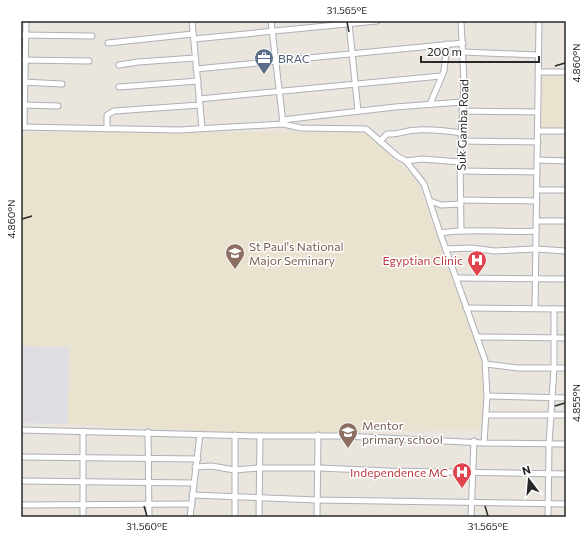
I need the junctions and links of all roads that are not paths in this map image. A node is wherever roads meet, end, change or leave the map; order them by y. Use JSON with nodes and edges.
{"nodes":[{"id":1,"x":26,"y":21,"type":"edge"},
{"id":2,"x":192,"y":21,"type":"edge"},
{"id":3,"x":271,"y":21,"type":"edge"},
{"id":4,"x":377,"y":21,"type":"edge"},
{"id":5,"x":461,"y":21,"type":"edge"},
{"id":6,"x":539,"y":21,"type":"edge"},
{"id":7,"x":349,"y":23,"type":"junction"},
{"id":8,"x":272,"y":31,"type":"junction"},
{"id":9,"x":23,"y":35,"type":"edge"},
{"id":10,"x":92,"y":36,"type":"dead end"},
{"id":11,"x":193,"y":36,"type":"junction"},
{"id":12,"x":108,"y":43,"type":"dead end"},
{"id":13,"x":447,"y":44,"type":"junction"},
{"id":14,"x":463,"y":44,"type":"junction"},
{"id":15,"x":463,"y":52,"type":"junction"},
{"id":16,"x":353,"y":53,"type":"junction"},
{"id":17,"x":538,"y":55,"type":"junction"},
{"id":18,"x":195,"y":58,"type":"junction"},
{"id":19,"x":23,"y":60,"type":"edge"},
{"id":20,"x":89,"y":61,"type":"dead end"},
{"id":21,"x":276,"y":62,"type":"junction"},
{"id":22,"x":119,"y":65,"type":"dead end"},
{"id":23,"x":196,"y":69,"type":"junction"},
{"id":24,"x":538,"y":72,"type":"junction"},
{"id":25,"x":566,"y":72,"type":"edge"},
{"id":26,"x":441,"y":76,"type":"junction"},
{"id":27,"x":198,"y":81,"type":"junction"},
{"id":28,"x":23,"y":82,"type":"edge"},
{"id":29,"x":356,"y":83,"type":"junction"},
{"id":30,"x":62,"y":84,"type":"dead end"},
{"id":31,"x":119,"y":87,"type":"dead end"},
{"id":32,"x":279,"y":90,"type":"junction"},
{"id":33,"x":200,"y":102,"type":"junction"},
{"id":34,"x":462,"y":102,"type":"junction"},
{"id":35,"x":430,"y":104,"type":"junction"},
{"id":36,"x":23,"y":105,"type":"edge"},
{"id":37,"x":58,"y":106,"type":"dead end"},
{"id":38,"x":358,"y":111,"type":"junction"},
{"id":39,"x":462,"y":111,"type":"junction"},
{"id":40,"x":538,"y":112,"type":"junction"},
{"id":41,"x":282,"y":122,"type":"junction"},
{"id":42,"x":23,"y":127,"type":"edge"},
{"id":43,"x":202,"y":128,"type":"junction"},
{"id":44,"x":107,"y":129,"type":"junction"},
{"id":45,"x":538,"y":131,"type":"junction"},
{"id":46,"x":566,"y":131,"type":"edge"},
{"id":47,"x":462,"y":133,"type":"junction"},
{"id":48,"x":380,"y":141,"type":"junction"},
{"id":49,"x":462,"y":141,"type":"junction"},
{"id":50,"x":538,"y":142,"type":"junction"},
{"id":51,"x":538,"y":160,"type":"junction"},
{"id":52,"x":406,"y":161,"type":"junction"},
{"id":53,"x":566,"y":161,"type":"edge"},
{"id":54,"x":460,"y":162,"type":"junction"},
{"id":55,"x":460,"y":172,"type":"junction"},
{"id":56,"x":537,"y":172,"type":"junction"},
{"id":57,"x":537,"y":190,"type":"junction"},
{"id":58,"x":566,"y":190,"type":"edge"},
{"id":59,"x":430,"y":201,"type":"junction"},
{"id":60,"x":537,"y":201,"type":"junction"},
{"id":61,"x":461,"y":202,"type":"junction"},
{"id":62,"x":536,"y":221,"type":"junction"},
{"id":63,"x":566,"y":221,"type":"edge"},
{"id":64,"x":461,"y":230,"type":"junction"},
{"id":65,"x":536,"y":231,"type":"junction"},
{"id":66,"x":440,"y":233,"type":"junction"},
{"id":67,"x":446,"y":249,"type":"junction"},
{"id":68,"x":536,"y":249,"type":"junction"},
{"id":69,"x":566,"y":251,"type":"edge"},
{"id":70,"x":457,"y":278,"type":"junction"},
{"id":71,"x":566,"y":279,"type":"edge"},
{"id":72,"x":535,"y":280,"type":"junction"},
{"id":73,"x":466,"y":308,"type":"junction"},
{"id":74,"x":535,"y":308,"type":"junction"},
{"id":75,"x":554,"y":309,"type":"junction"},
{"id":76,"x":566,"y":309,"type":"edge"},
{"id":77,"x":477,"y":337,"type":"junction"},
{"id":78,"x":566,"y":338,"type":"edge"},
{"id":79,"x":555,"y":339,"type":"junction"},
{"id":80,"x":486,"y":364,"type":"junction"},
{"id":81,"x":554,"y":368,"type":"junction"},
{"id":82,"x":566,"y":368,"type":"edge"},
{"id":83,"x":487,"y":396,"type":"junction"},
{"id":84,"x":551,"y":397,"type":"junction"},
{"id":85,"x":566,"y":398,"type":"edge"},
{"id":86,"x":551,"y":414,"type":"junction"},
{"id":87,"x":487,"y":415,"type":"junction"},
{"id":88,"x":566,"y":415,"type":"edge"},
{"id":89,"x":21,"y":430,"type":"edge"},
{"id":90,"x":83,"y":430,"type":"junction"},
{"id":91,"x":148,"y":432,"type":"junction"},
{"id":92,"x":200,"y":434,"type":"junction"},
{"id":93,"x":235,"y":435,"type":"junction"},
{"id":94,"x":318,"y":435,"type":"junction"},
{"id":95,"x":260,"y":436,"type":"junction"},
{"id":96,"x":474,"y":441,"type":"junction"},
{"id":97,"x":484,"y":443,"type":"junction"},
{"id":98,"x":549,"y":444,"type":"junction"},
{"id":99,"x":566,"y":444,"type":"edge"},
{"id":100,"x":21,"y":457,"type":"edge"},
{"id":101,"x":84,"y":458,"type":"junction"},
{"id":102,"x":148,"y":458,"type":"junction"},
{"id":103,"x":198,"y":459,"type":"junction"},
{"id":104,"x":196,"y":467,"type":"junction"},
{"id":105,"x":258,"y":468,"type":"junction"},
{"id":106,"x":319,"y":468,"type":"junction"},
{"id":107,"x":234,"y":470,"type":"junction"},
{"id":108,"x":472,"y":471,"type":"junction"},
{"id":109,"x":548,"y":473,"type":"junction"},
{"id":110,"x":566,"y":474,"type":"edge"},
{"id":111,"x":21,"y":481,"type":"edge"},
{"id":112,"x":84,"y":482,"type":"junction"},
{"id":113,"x":149,"y":482,"type":"junction"},
{"id":114,"x":193,"y":483,"type":"junction"},
{"id":115,"x":192,"y":495,"type":"junction"},
{"id":116,"x":235,"y":497,"type":"junction"},
{"id":117,"x":258,"y":497,"type":"junction"},
{"id":118,"x":317,"y":500,"type":"junction"},
{"id":119,"x":472,"y":502,"type":"junction"},
{"id":120,"x":82,"y":504,"type":"junction"},
{"id":121,"x":192,"y":504,"type":"junction"},
{"id":122,"x":548,"y":504,"type":"junction"},
{"id":123,"x":566,"y":504,"type":"edge"},
{"id":124,"x":21,"y":505,"type":"edge"},
{"id":125,"x":149,"y":505,"type":"junction"},
{"id":126,"x":83,"y":517,"type":"edge"},
{"id":127,"x":149,"y":517,"type":"edge"},
{"id":128,"x":190,"y":517,"type":"edge"},
{"id":129,"x":235,"y":517,"type":"edge"},
{"id":130,"x":259,"y":517,"type":"edge"},
{"id":131,"x":317,"y":517,"type":"edge"},
{"id":132,"x":471,"y":517,"type":"edge"},
{"id":133,"x":548,"y":517,"type":"edge"}],
"edges":[{"from":1,"to":9,"type":"street"},
{"from":2,"to":11,"type":"street"},
{"from":3,"to":8,"type":"street"},
{"from":4,"to":7,"type":"street"},
{"from":5,"to":14,"type":"street","name":"Suk Gamba Road"},
{"from":6,"to":17,"type":"street"},
{"from":7,"to":8,"type":"street"},
{"from":7,"to":16,"type":"street"},
{"from":8,"to":11,"type":"street"},
{"from":8,"to":21,"type":"street"},
{"from":9,"to":10,"type":"street"},
{"from":9,"to":19,"type":"street"},
{"from":11,"to":12,"type":"street"},
{"from":11,"to":18,"type":"street"},
{"from":13,"to":14,"type":"street"},
{"from":13,"to":16,"type":"street"},
{"from":13,"to":26,"type":"street"},
{"from":14,"to":15,"type":"street","name":"Suk Gamba Road"},
{"from":15,"to":17,"type":"street"},
{"from":15,"to":34,"type":"street","name":"Suk Gamba Road"},
{"from":16,"to":21,"type":"street"},
{"from":16,"to":29,"type":"street"},
{"from":17,"to":24,"type":"street"},
{"from":18,"to":22,"type":"street"},
{"from":18,"to":23,"type":"street"},
{"from":19,"to":20,"type":"street"},
{"from":19,"to":28,"type":"street"},
{"from":21,"to":23,"type":"street"},
{"from":21,"to":32,"type":"street"},
{"from":23,"to":27,"type":"street"},
{"from":24,"to":25,"type":"street"},
{"from":24,"to":40,"type":"street"},
{"from":26,"to":29,"type":"street"},
{"from":26,"to":35,"type":"street"},
{"from":27,"to":31,"type":"street"},
{"from":27,"to":33,"type":"street"},
{"from":28,"to":30,"type":"street"},
{"from":28,"to":36,"type":"street"},
{"from":29,"to":32,"type":"street"},
{"from":29,"to":38,"type":"street"},
{"from":32,"to":33,"type":"street"},
{"from":32,"to":41,"type":"street"},
{"from":33,"to":43,"type":"street"},
{"from":33,"to":44,"type":"street"},
{"from":34,"to":35,"type":"street"},
{"from":34,"to":39,"type":"street","name":"Suk Gamba Road"},
{"from":35,"to":38,"type":"street"},
{"from":36,"to":37,"type":"street"},
{"from":36,"to":42,"type":"street"},
{"from":38,"to":41,"type":"street"},
{"from":39,"to":40,"type":"street"},
{"from":39,"to":47,"type":"street","name":"Suk Gamba Road"},
{"from":40,"to":45,"type":"street"},
{"from":41,"to":43,"type":"street"},
{"from":41,"to":48,"type":"street"},
{"from":42,"to":44,"type":"street"},
{"from":43,"to":44,"type":"street"},
{"from":45,"to":46,"type":"street"},
{"from":45,"to":50,"type":"street"},
{"from":47,"to":48,"type":"street"},
{"from":47,"to":49,"type":"street","name":"Suk Gamba Road"},
{"from":48,"to":52,"type":"street"},
{"from":49,"to":50,"type":"street"},
{"from":49,"to":54,"type":"street","name":"Suk Gamba Road"},
{"from":50,"to":51,"type":"street"},
{"from":51,"to":53,"type":"street"},
{"from":51,"to":56,"type":"street"},
{"from":52,"to":54,"type":"street"},
{"from":52,"to":59,"type":"street"},
{"from":54,"to":55,"type":"street","name":"Suk Gamba Road"},
{"from":55,"to":56,"type":"street"},
{"from":55,"to":61,"type":"street","name":"Suk Gamba Road"},
{"from":56,"to":57,"type":"street"},
{"from":57,"to":58,"type":"street"},
{"from":57,"to":60,"type":"street"},
{"from":59,"to":61,"type":"street"},
{"from":59,"to":66,"type":"street"},
{"from":60,"to":61,"type":"street"},
{"from":60,"to":62,"type":"street"},
{"from":61,"to":64,"type":"street","name":"Suk Gamba Road"},
{"from":62,"to":63,"type":"street"},
{"from":62,"to":65,"type":"street"},
{"from":64,"to":65,"type":"street"},
{"from":64,"to":66,"type":"street"},
{"from":65,"to":68,"type":"street"},
{"from":66,"to":67,"type":"street"},
{"from":67,"to":68,"type":"street"},
{"from":67,"to":70,"type":"street"},
{"from":68,"to":69,"type":"street"},
{"from":68,"to":72,"type":"street"},
{"from":70,"to":72,"type":"street"},
{"from":70,"to":73,"type":"street"},
{"from":71,"to":72,"type":"street"},
{"from":72,"to":74,"type":"street"},
{"from":73,"to":74,"type":"street"},
{"from":73,"to":77,"type":"street"},
{"from":74,"to":75,"type":"street"},
{"from":75,"to":76,"type":"street"},
{"from":75,"to":79,"type":"street"},
{"from":77,"to":79,"type":"street"},
{"from":77,"to":80,"type":"street"},
{"from":78,"to":79,"type":"street"},
{"from":79,"to":81,"type":"street"},
{"from":80,"to":81,"type":"street"},
{"from":80,"to":83,"type":"street"},
{"from":81,"to":82,"type":"street"},
{"from":81,"to":84,"type":"street"},
{"from":83,"to":84,"type":"street"},
{"from":83,"to":87,"type":"street"},
{"from":84,"to":85,"type":"street"},
{"from":84,"to":86,"type":"street"},
{"from":86,"to":87,"type":"street"},
{"from":86,"to":88,"type":"street"},
{"from":86,"to":98,"type":"street"},
{"from":87,"to":97,"type":"street"},
{"from":89,"to":90,"type":"street"},
{"from":90,"to":91,"type":"street"},
{"from":90,"to":101,"type":"street"},
{"from":91,"to":92,"type":"street"},
{"from":91,"to":102,"type":"street"},
{"from":92,"to":93,"type":"street"},
{"from":92,"to":103,"type":"street"},
{"from":93,"to":95,"type":"street"},
{"from":93,"to":107,"type":"street"},
{"from":94,"to":95,"type":"street"},
{"from":94,"to":96,"type":"street"},
{"from":94,"to":106,"type":"street"},
{"from":95,"to":105,"type":"street"},
{"from":96,"to":97,"type":"street"},
{"from":96,"to":108,"type":"street"},
{"from":97,"to":98,"type":"street"},
{"from":98,"to":99,"type":"street"},
{"from":98,"to":109,"type":"street"},
{"from":100,"to":101,"type":"street"},
{"from":101,"to":102,"type":"street"},
{"from":101,"to":112,"type":"street"},
{"from":102,"to":103,"type":"street"},
{"from":102,"to":113,"type":"street"},
{"from":103,"to":104,"type":"street"},
{"from":104,"to":107,"type":"street"},
{"from":104,"to":114,"type":"street"},
{"from":105,"to":106,"type":"street"},
{"from":105,"to":107,"type":"street"},
{"from":105,"to":117,"type":"street"},
{"from":106,"to":108,"type":"street"},
{"from":106,"to":118,"type":"street"},
{"from":107,"to":116,"type":"street"},
{"from":108,"to":109,"type":"street"},
{"from":108,"to":119,"type":"street"},
{"from":109,"to":110,"type":"street"},
{"from":109,"to":122,"type":"street"},
{"from":111,"to":112,"type":"street"},
{"from":112,"to":113,"type":"street"},
{"from":112,"to":120,"type":"street"},
{"from":113,"to":114,"type":"street"},
{"from":113,"to":125,"type":"street"},
{"from":114,"to":115,"type":"street"},
{"from":115,"to":116,"type":"street"},
{"from":115,"to":121,"type":"street"},
{"from":116,"to":117,"type":"street"},
{"from":116,"to":129,"type":"street"},
{"from":117,"to":118,"type":"street"},
{"from":117,"to":130,"type":"street"},
{"from":118,"to":119,"type":"street"},
{"from":118,"to":131,"type":"street"},
{"from":119,"to":122,"type":"street"},
{"from":119,"to":132,"type":"street"},
{"from":120,"to":124,"type":"street"},
{"from":120,"to":125,"type":"street"},
{"from":120,"to":126,"type":"street"},
{"from":121,"to":125,"type":"street"},
{"from":121,"to":128,"type":"street"},
{"from":122,"to":123,"type":"street"},
{"from":122,"to":133,"type":"street"},
{"from":125,"to":127,"type":"street"}]}
